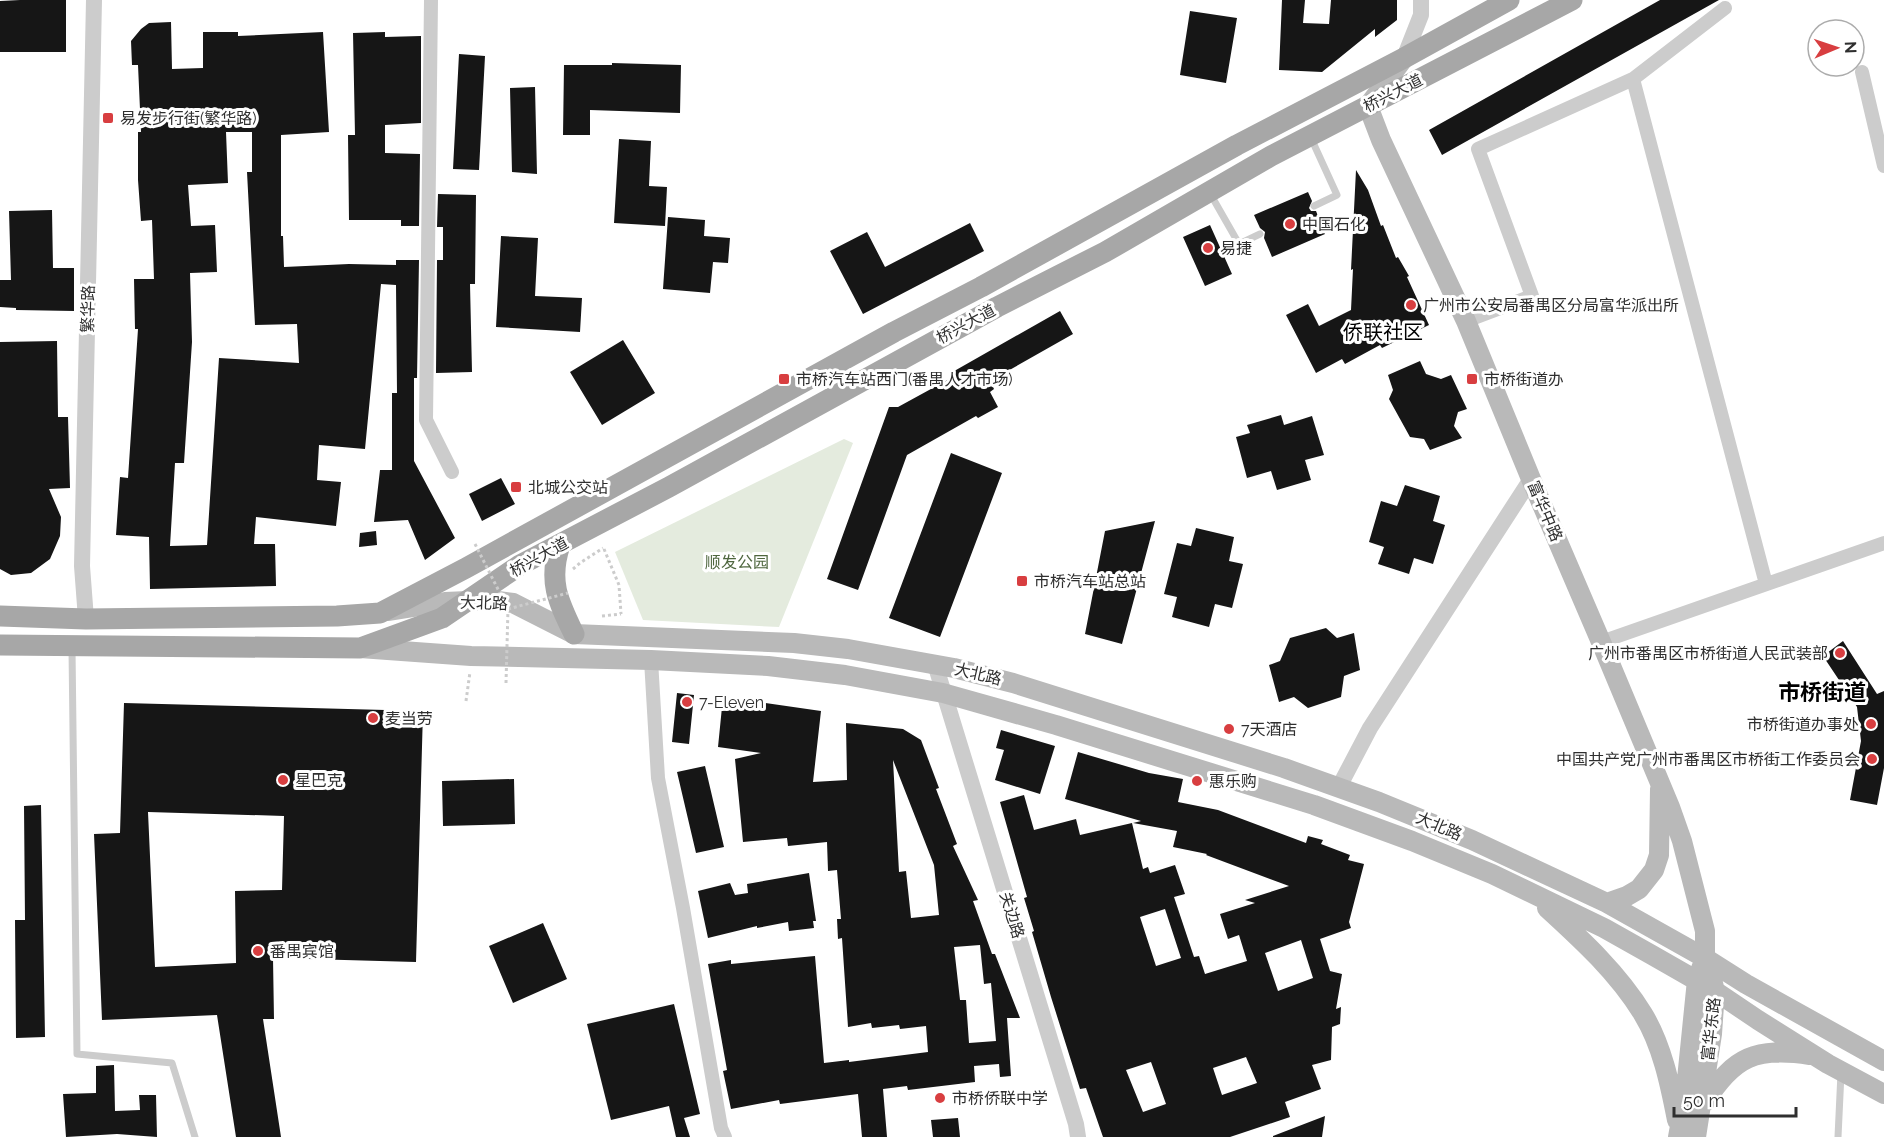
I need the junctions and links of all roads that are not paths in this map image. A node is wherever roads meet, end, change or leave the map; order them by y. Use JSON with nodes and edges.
{"nodes":[{"id":1,"x":94,"y":0,"type":"edge"},
{"id":2,"x":431,"y":0,"type":"edge"},
{"id":3,"x":1421,"y":0,"type":"edge"},
{"id":4,"x":1509,"y":0,"type":"edge"},
{"id":5,"x":1572,"y":0,"type":"edge"},
{"id":6,"x":1725,"y":8,"type":"dead end"},
{"id":7,"x":1404,"y":58,"type":"junction"},
{"id":8,"x":1863,"y":78,"type":"edge"},
{"id":9,"x":1633,"y":79,"type":"junction"},
{"id":10,"x":1368,"y":106,"type":"junction"},
{"id":11,"x":1310,"y":137,"type":"junction"},
{"id":12,"x":1884,"y":166,"type":"edge"},
{"id":13,"x":1209,"y":193,"type":"junction"},
{"id":14,"x":1314,"y":206,"type":"dead end"},
{"id":15,"x":1260,"y":234,"type":"dead end"},
{"id":16,"x":1466,"y":321,"type":"junction"},
{"id":17,"x":452,"y":472,"type":"dead end"},
{"id":18,"x":1531,"y":479,"type":"junction"},
{"id":19,"x":1884,"y":543,"type":"edge"},
{"id":20,"x":560,"y":545,"type":"junction"},
{"id":21,"x":1766,"y":584,"type":"junction"},
{"id":22,"x":468,"y":600,"type":"junction"},
{"id":23,"x":380,"y":613,"type":"junction"},
{"id":24,"x":0,"y":616,"type":"edge"},
{"id":25,"x":86,"y":619,"type":"junction"},
{"id":26,"x":574,"y":634,"type":"junction"},
{"id":27,"x":1601,"y":642,"type":"junction"},
{"id":28,"x":0,"y":645,"type":"edge"},
{"id":29,"x":72,"y":646,"type":"junction"},
{"id":30,"x":360,"y":648,"type":"junction"},
{"id":31,"x":651,"y":660,"type":"junction"},
{"id":32,"x":935,"y":664,"type":"junction"},
{"id":33,"x":943,"y":693,"type":"junction"},
{"id":34,"x":1660,"y":783,"type":"junction"},
{"id":35,"x":1339,"y":788,"type":"junction"},
{"id":36,"x":1532,"y":894,"type":"junction"},
{"id":37,"x":1607,"y":903,"type":"junction"},
{"id":38,"x":1705,"y":958,"type":"junction"},
{"id":39,"x":1697,"y":980,"type":"junction"},
{"id":40,"x":1715,"y":991,"type":"junction"},
{"id":41,"x":1817,"y":1056,"type":"junction"},
{"id":42,"x":1884,"y":1061,"type":"edge"},
{"id":43,"x":1841,"y":1071,"type":"junction"},
{"id":44,"x":1884,"y":1094,"type":"edge"},
{"id":45,"x":1702,"y":1107,"type":"junction"},
{"id":46,"x":1684,"y":1136,"type":"edge"},
{"id":47,"x":195,"y":1137,"type":"edge"},
{"id":48,"x":725,"y":1137,"type":"edge"},
{"id":49,"x":1078,"y":1137,"type":"edge"},
{"id":50,"x":1838,"y":1137,"type":"edge"}],
"edges":[{"from":1,"to":25,"type":"street","name":"繁华路"},
{"from":2,"to":17,"type":"street"},
{"from":3,"to":7,"type":"street"},
{"from":4,"to":7,"type":"main road","name":"桥兴大道"},
{"from":5,"to":10,"type":"main road","name":"桥兴大道"},
{"from":6,"to":9,"type":"street"},
{"from":7,"to":10,"type":"main road"},
{"from":7,"to":23,"type":"main road","name":"桥兴大道"},
{"from":8,"to":12,"type":"street"},
{"from":9,"to":16,"type":"street"},
{"from":9,"to":21,"type":"street"},
{"from":10,"to":11,"type":"main road","name":"桥兴大道"},
{"from":10,"to":16,"type":"main road","name":"富华中路"},
{"from":11,"to":13,"type":"main road","name":"桥兴大道"},
{"from":11,"to":14,"type":"lane"},
{"from":13,"to":15,"type":"lane"},
{"from":13,"to":20,"type":"main road","name":"桥兴大道"},
{"from":16,"to":18,"type":"main road","name":"富华中路"},
{"from":18,"to":27,"type":"main road","name":"富华中路"},
{"from":18,"to":35,"type":"street"},
{"from":19,"to":21,"type":"street"},
{"from":20,"to":22,"type":"main road","name":"桥兴大道"},
{"from":20,"to":26,"type":"main road"},
{"from":21,"to":27,"type":"street"},
{"from":22,"to":23,"type":"main road","name":"大北路"},
{"from":22,"to":26,"type":"main road","name":"大北路"},
{"from":22,"to":30,"type":"main road","name":"桥兴大道"},
{"from":23,"to":25,"type":"main road","name":"大北路"},
{"from":24,"to":25,"type":"main road","name":"大北路"},
{"from":26,"to":32,"type":"main road","name":"大北路"},
{"from":27,"to":34,"type":"main road","name":"富华中路"},
{"from":28,"to":29,"type":"main road","name":"大北路"},
{"from":29,"to":30,"type":"main road","name":"大北路"},
{"from":29,"to":47,"type":"lane"},
{"from":30,"to":31,"type":"main road","name":"大北路"},
{"from":31,"to":33,"type":"main road","name":"大北路"},
{"from":31,"to":48,"type":"street"},
{"from":32,"to":33,"type":"street","name":"关边路"},
{"from":32,"to":35,"type":"main road","name":"大北路"},
{"from":33,"to":36,"type":"main road","name":"大北路"},
{"from":33,"to":49,"type":"street","name":"关边路"},
{"from":34,"to":37,"type":"main road"},
{"from":34,"to":38,"type":"main road","name":"富华中路"},
{"from":35,"to":37,"type":"main road","name":"大北路"},
{"from":36,"to":39,"type":"main road","name":"大北路"},
{"from":36,"to":46,"type":"main road"},
{"from":37,"to":38,"type":"main road","name":"大北路"},
{"from":38,"to":39,"type":"main road","name":"富华中路"},
{"from":38,"to":40,"type":"main road","name":"富华东路"},
{"from":38,"to":42,"type":"main road","name":"大北路"},
{"from":39,"to":40,"type":"main road","name":"大北路"},
{"from":39,"to":46,"type":"main road","name":"富华东路"},
{"from":40,"to":41,"type":"main road","name":"大北路"},
{"from":40,"to":45,"type":"main road","name":"富华东路"},
{"from":41,"to":43,"type":"main road","name":"大北路"},
{"from":41,"to":45,"type":"main road"},
{"from":43,"to":44,"type":"main road","name":"大北路"},
{"from":43,"to":50,"type":"lane"},
{"from":45,"to":46,"type":"main road","name":"富华东路"}]}
